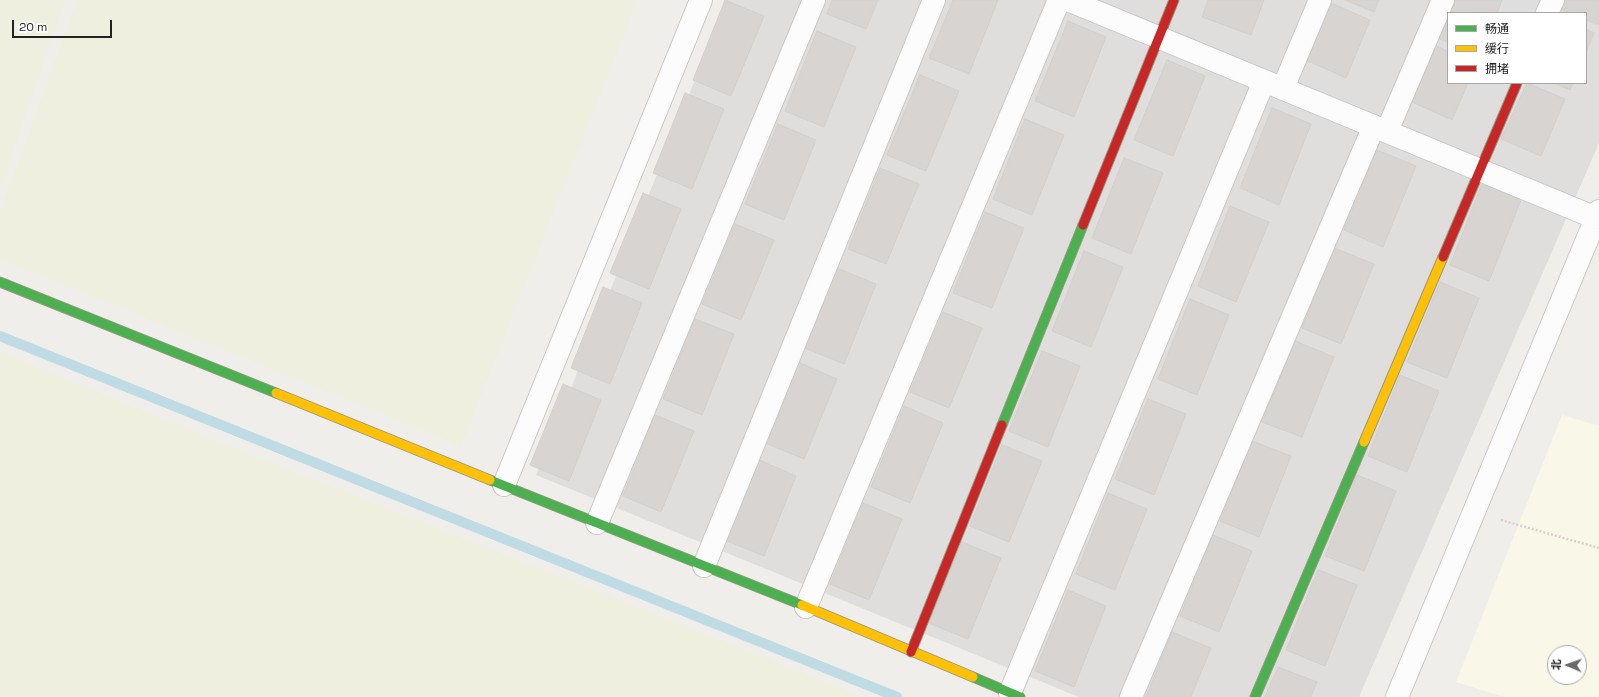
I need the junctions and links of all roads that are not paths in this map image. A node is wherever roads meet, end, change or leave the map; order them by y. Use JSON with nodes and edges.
{"nodes":[{"id":1,"x":701,"y":0,"type":"edge"},
{"id":2,"x":814,"y":0,"type":"edge"},
{"id":3,"x":934,"y":0,"type":"edge"},
{"id":4,"x":1059,"y":0,"type":"edge"},
{"id":5,"x":1068,"y":0,"type":"edge"},
{"id":6,"x":1174,"y":0,"type":"edge"},
{"id":7,"x":1320,"y":0,"type":"edge"},
{"id":8,"x":1443,"y":0,"type":"edge"},
{"id":9,"x":1552,"y":0,"type":"edge"},
{"id":10,"x":1547,"y":12,"type":"edge"},
{"id":11,"x":1159,"y":37,"type":"junction"},
{"id":12,"x":1273,"y":84,"type":"junction"},
{"id":13,"x":1517,"y":84,"type":"edge"},
{"id":14,"x":1380,"y":128,"type":"junction"},
{"id":15,"x":1480,"y":170,"type":"junction"},
{"id":16,"x":1598,"y":214,"type":"edge"},
{"id":17,"x":0,"y":282,"type":"edge"},
{"id":18,"x":504,"y":485,"type":"junction"},
{"id":19,"x":597,"y":523,"type":"junction"},
{"id":20,"x":704,"y":566,"type":"junction"},
{"id":21,"x":806,"y":607,"type":"junction"},
{"id":22,"x":911,"y":652,"type":"junction"},
{"id":23,"x":1015,"y":695,"type":"edge"},
{"id":24,"x":1131,"y":697,"type":"edge"},
{"id":25,"x":1255,"y":697,"type":"edge"},
{"id":26,"x":1397,"y":697,"type":"edge"}],
"edges":[{"from":1,"to":18,"type":"street"},
{"from":2,"to":19,"type":"street"},
{"from":3,"to":20,"type":"street"},
{"from":4,"to":21,"type":"street"},
{"from":5,"to":11,"type":"street"},
{"from":6,"to":11,"type":"street"},
{"from":7,"to":12,"type":"street"},
{"from":8,"to":14,"type":"street"},
{"from":9,"to":10,"type":"street"},
{"from":11,"to":12,"type":"street"},
{"from":11,"to":22,"type":"street"},
{"from":12,"to":14,"type":"street"},
{"from":12,"to":23,"type":"street"},
{"from":13,"to":15,"type":"street"},
{"from":14,"to":15,"type":"street"},
{"from":14,"to":24,"type":"street"},
{"from":15,"to":16,"type":"street"},
{"from":15,"to":25,"type":"street"},
{"from":16,"to":26,"type":"street"},
{"from":17,"to":18,"type":"street"},
{"from":18,"to":19,"type":"street"},
{"from":19,"to":20,"type":"street"},
{"from":20,"to":21,"type":"street"},
{"from":21,"to":22,"type":"street"},
{"from":22,"to":23,"type":"street"}]}
